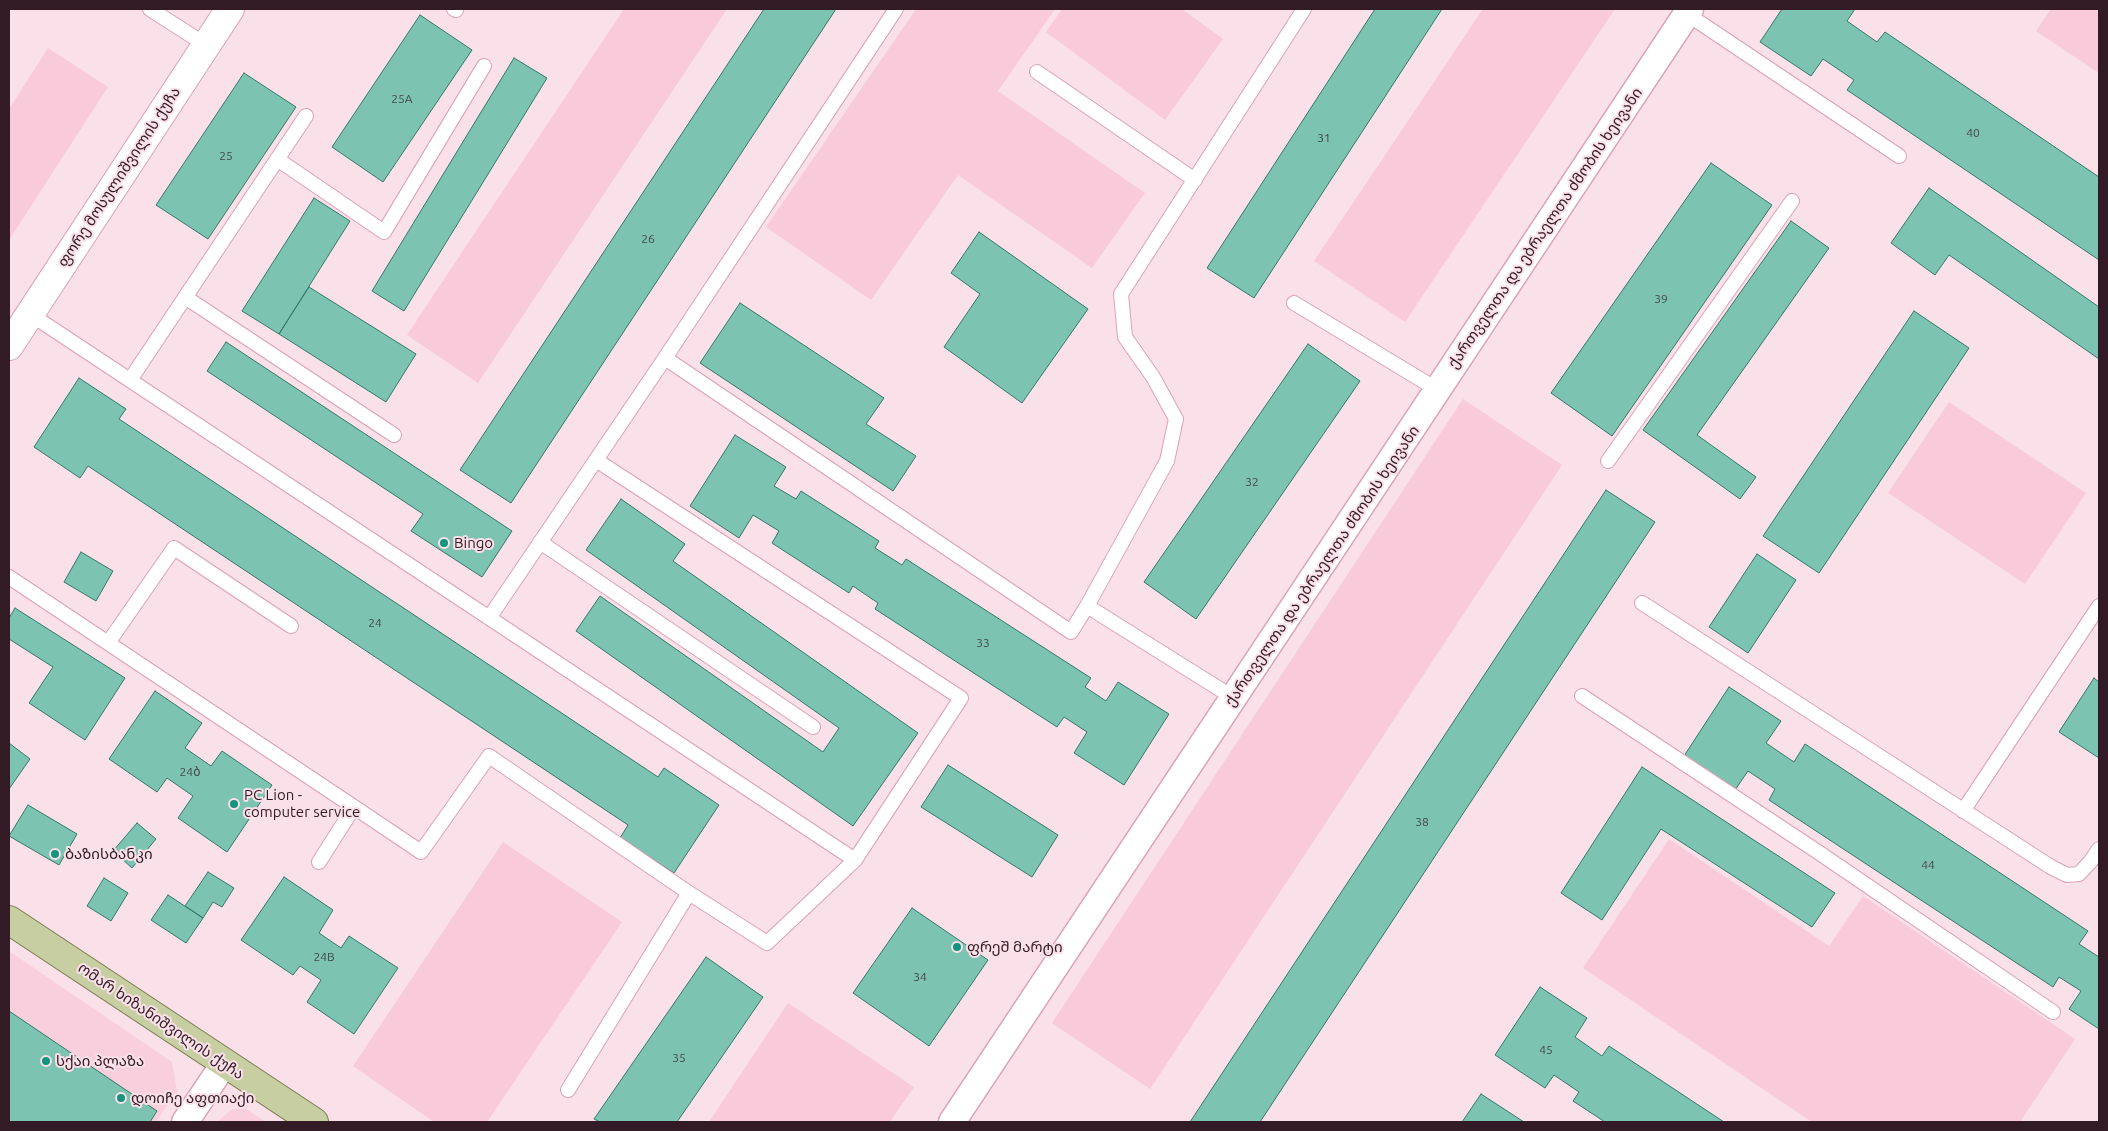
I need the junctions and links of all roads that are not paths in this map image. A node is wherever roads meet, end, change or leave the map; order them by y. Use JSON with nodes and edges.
{"nodes":[{"id":1,"x":150,"y":9,"type":"edge"},
{"id":2,"x":230,"y":9,"type":"edge"},
{"id":3,"x":896,"y":9,"type":"edge"},
{"id":4,"x":1304,"y":9,"type":"edge"},
{"id":5,"x":1688,"y":11,"type":"edge"},
{"id":6,"x":206,"y":45,"type":"junction"},
{"id":7,"x":484,"y":66,"type":"dead end"},
{"id":8,"x":1038,"y":72,"type":"dead end"},
{"id":9,"x":306,"y":116,"type":"dead end"},
{"id":10,"x":1899,"y":156,"type":"dead end"},
{"id":11,"x":277,"y":159,"type":"junction"},
{"id":12,"x":1195,"y":180,"type":"junction"},
{"id":13,"x":1792,"y":201,"type":"dead end"},
{"id":14,"x":185,"y":297,"type":"junction"},
{"id":15,"x":1294,"y":302,"type":"dead end"},
{"id":16,"x":30,"y":314,"type":"junction"},
{"id":17,"x":9,"y":346,"type":"edge"},
{"id":18,"x":665,"y":358,"type":"junction"},
{"id":19,"x":130,"y":380,"type":"junction"},
{"id":20,"x":1438,"y":390,"type":"junction"},
{"id":21,"x":394,"y":435,"type":"dead end"},
{"id":22,"x":596,"y":460,"type":"junction"},
{"id":23,"x":1608,"y":461,"type":"dead end"},
{"id":24,"x":540,"y":542,"type":"junction"},
{"id":25,"x":9,"y":577,"type":"edge"},
{"id":26,"x":1642,"y":603,"type":"dead end"},
{"id":27,"x":1087,"y":606,"type":"junction"},
{"id":28,"x":2099,"y":606,"type":"edge"},
{"id":29,"x":489,"y":618,"type":"junction"},
{"id":30,"x":291,"y":626,"type":"dead end"},
{"id":31,"x":108,"y":643,"type":"junction"},
{"id":32,"x":1582,"y":696,"type":"dead end"},
{"id":33,"x":1234,"y":698,"type":"junction"},
{"id":34,"x":813,"y":727,"type":"dead end"},
{"id":35,"x":354,"y":807,"type":"junction"},
{"id":36,"x":1963,"y":811,"type":"junction"},
{"id":37,"x":2099,"y":849,"type":"edge"},
{"id":38,"x":855,"y":860,"type":"junction"},
{"id":39,"x":319,"y":862,"type":"dead end"},
{"id":40,"x":689,"y":892,"type":"junction"},
{"id":41,"x":9,"y":920,"type":"edge"},
{"id":42,"x":2053,"y":1012,"type":"dead end"},
{"id":43,"x":224,"y":1064,"type":"junction"},
{"id":44,"x":568,"y":1090,"type":"dead end"},
{"id":45,"x":185,"y":1122,"type":"edge"},
{"id":46,"x":314,"y":1122,"type":"edge"},
{"id":47,"x":952,"y":1122,"type":"edge"}],
"edges":[{"from":1,"to":6,"type":"lane"},
{"from":2,"to":6,"type":"street","name":"ფორე მოსულიშვილის ქუჩა"},
{"from":3,"to":18,"type":"lane"},
{"from":4,"to":12,"type":"lane"},
{"from":5,"to":10,"type":"lane"},
{"from":5,"to":20,"type":"street","name":"ქართველთა და ებრაელთა ძმობის ხეივანი"},
{"from":6,"to":16,"type":"street","name":"ფორე მოსულიშვილის ქუჩა"},
{"from":7,"to":11,"type":"lane"},
{"from":8,"to":12,"type":"lane"},
{"from":9,"to":11,"type":"lane"},
{"from":11,"to":14,"type":"lane"},
{"from":12,"to":27,"type":"lane"},
{"from":13,"to":23,"type":"lane"},
{"from":14,"to":19,"type":"lane"},
{"from":14,"to":21,"type":"lane"},
{"from":15,"to":20,"type":"lane"},
{"from":16,"to":17,"type":"street","name":"ფორე მოსულიშვილის ქუჩა"},
{"from":16,"to":19,"type":"lane"},
{"from":18,"to":22,"type":"lane"},
{"from":18,"to":27,"type":"lane"},
{"from":19,"to":29,"type":"lane"},
{"from":20,"to":33,"type":"street","name":"ქართველთა და ებრაელთა ძმობის ხეივანი"},
{"from":22,"to":24,"type":"lane"},
{"from":22,"to":38,"type":"lane"},
{"from":24,"to":29,"type":"lane"},
{"from":24,"to":34,"type":"lane"},
{"from":25,"to":31,"type":"lane"},
{"from":26,"to":36,"type":"lane"},
{"from":27,"to":33,"type":"lane"},
{"from":28,"to":36,"type":"lane"},
{"from":29,"to":38,"type":"lane"},
{"from":30,"to":31,"type":"lane"},
{"from":31,"to":35,"type":"lane"},
{"from":32,"to":42,"type":"lane"},
{"from":33,"to":47,"type":"street","name":"ქართველთა და ებრაელთა ძმობის ხეივანი"},
{"from":35,"to":39,"type":"lane"},
{"from":35,"to":40,"type":"lane"},
{"from":36,"to":37,"type":"lane"},
{"from":38,"to":40,"type":"lane"},
{"from":40,"to":44,"type":"lane"},
{"from":41,"to":43,"type":"main road","name":"ომარ ხიზანიშვილის ქუჩა"},
{"from":43,"to":45,"type":"street"},
{"from":43,"to":46,"type":"main road","name":"ომარ ხიზანიშვილის ქუჩა"}]}
